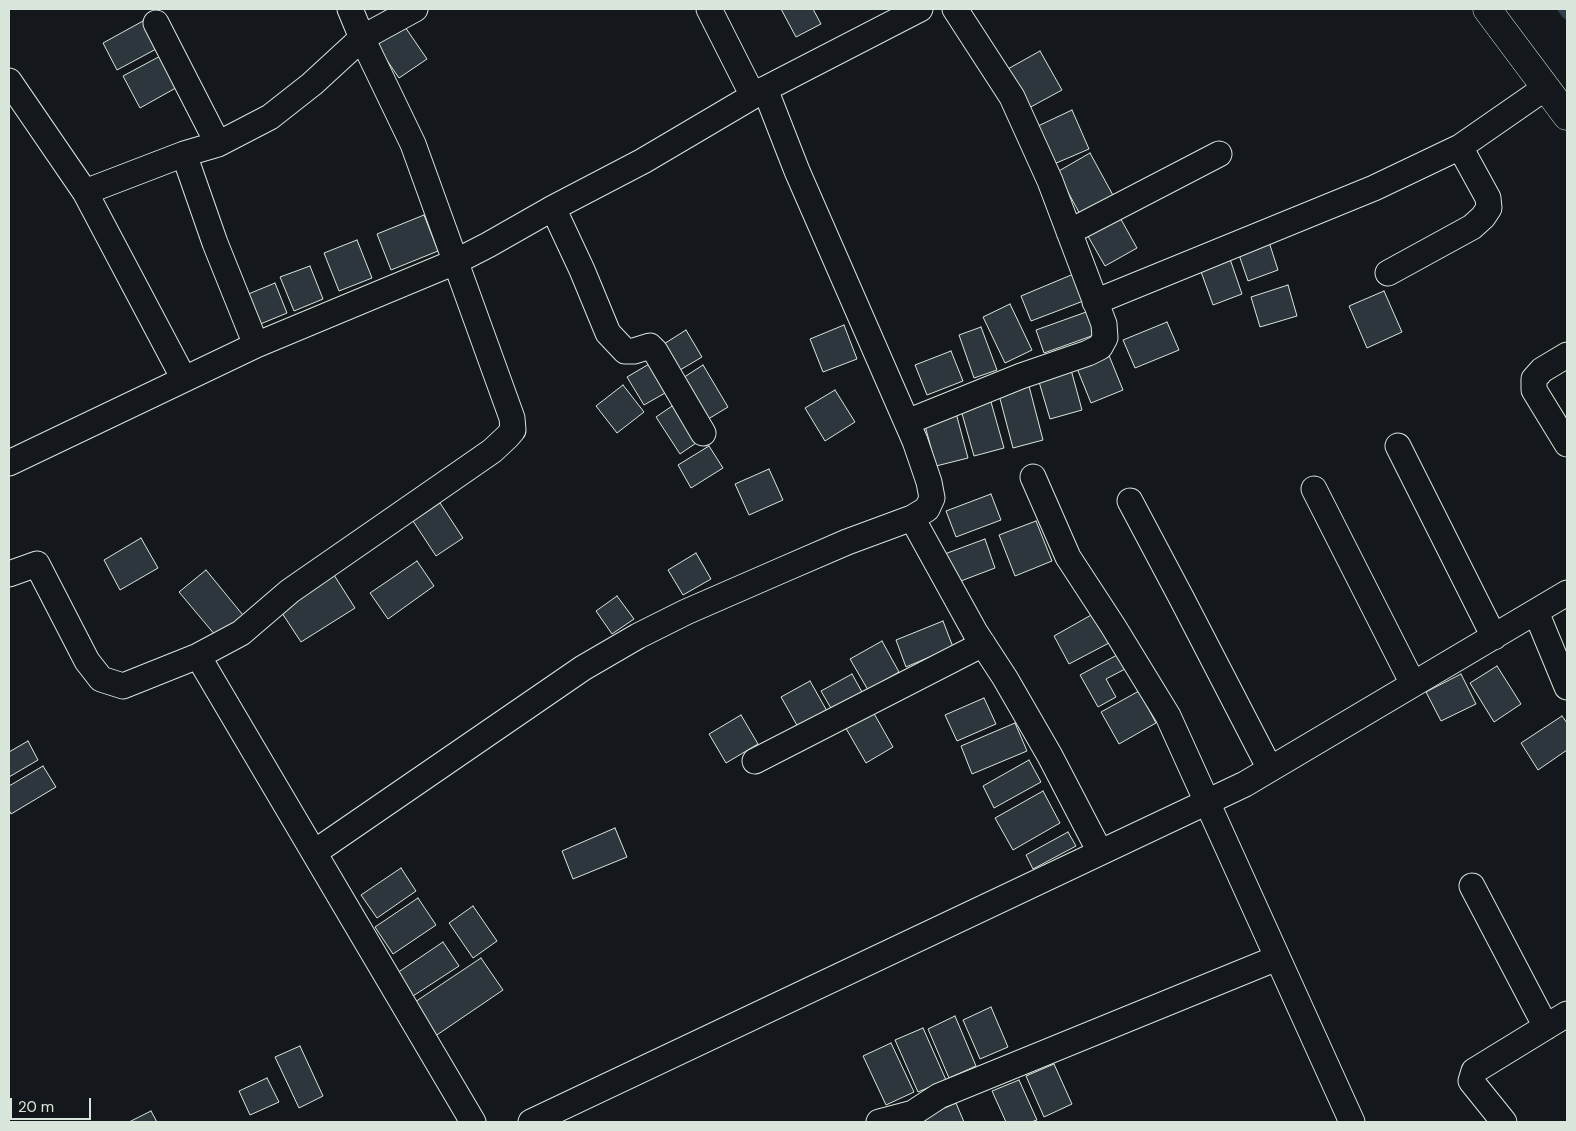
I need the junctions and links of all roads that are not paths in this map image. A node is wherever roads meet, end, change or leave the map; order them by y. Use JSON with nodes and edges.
{"nodes":[{"id":1,"x":350,"y":9,"type":"edge"},
{"id":2,"x":415,"y":9,"type":"edge"},
{"id":3,"x":709,"y":9,"type":"edge"},
{"id":4,"x":920,"y":9,"type":"edge"},
{"id":5,"x":955,"y":9,"type":"edge"},
{"id":6,"x":1487,"y":9,"type":"edge"},
{"id":7,"x":156,"y":23,"type":"dead end"},
{"id":8,"x":362,"y":38,"type":"junction"},
{"id":9,"x":9,"y":81,"type":"edge"},
{"id":10,"x":1545,"y":88,"type":"junction"},
{"id":11,"x":759,"y":92,"type":"junction"},
{"id":12,"x":1567,"y":116,"type":"edge"},
{"id":13,"x":218,"y":144,"type":"junction"},
{"id":14,"x":1460,"y":146,"type":"junction"},
{"id":15,"x":184,"y":154,"type":"junction"},
{"id":16,"x":1219,"y":154,"type":"dead end"},
{"id":17,"x":85,"y":192,"type":"junction"},
{"id":18,"x":553,"y":208,"type":"junction"},
{"id":19,"x":1069,"y":232,"type":"junction"},
{"id":20,"x":455,"y":262,"type":"junction"},
{"id":21,"x":1388,"y":273,"type":"dead end"},
{"id":22,"x":1095,"y":302,"type":"junction"},
{"id":23,"x":256,"y":345,"type":"junction"},
{"id":24,"x":1567,"y":355,"type":"edge"},
{"id":25,"x":184,"y":379,"type":"junction"},
{"id":26,"x":907,"y":422,"type":"junction"},
{"id":27,"x":703,"y":433,"type":"dead end"},
{"id":28,"x":1567,"y":444,"type":"edge"},
{"id":29,"x":1398,"y":446,"type":"dead end"},
{"id":30,"x":9,"y":462,"type":"edge"},
{"id":31,"x":1033,"y":477,"type":"dead end"},
{"id":32,"x":1314,"y":490,"type":"dead end"},
{"id":33,"x":1130,"y":501,"type":"dead end"},
{"id":34,"x":912,"y":518,"type":"junction"},
{"id":35,"x":9,"y":574,"type":"edge"},
{"id":36,"x":1567,"y":593,"type":"edge"},
{"id":37,"x":1536,"y":612,"type":"junction"},
{"id":38,"x":1494,"y":637,"type":"junction"},
{"id":39,"x":983,"y":644,"type":"junction"},
{"id":40,"x":198,"y":656,"type":"junction"},
{"id":41,"x":1413,"y":684,"type":"junction"},
{"id":42,"x":1567,"y":687,"type":"edge"},
{"id":43,"x":755,"y":761,"type":"dead end"},
{"id":44,"x":1270,"y":769,"type":"junction"},
{"id":45,"x":1206,"y":802,"type":"junction"},
{"id":46,"x":315,"y":852,"type":"junction"},
{"id":47,"x":1100,"y":852,"type":"junction"},
{"id":48,"x":1472,"y":886,"type":"dead end"},
{"id":49,"x":1277,"y":958,"type":"junction"},
{"id":50,"x":1567,"y":1014,"type":"edge"},
{"id":51,"x":1546,"y":1028,"type":"junction"},
{"id":52,"x":914,"y":1118,"type":"edge"},
{"id":53,"x":473,"y":1122,"type":"edge"},
{"id":54,"x":531,"y":1122,"type":"edge"},
{"id":55,"x":879,"y":1122,"type":"edge"},
{"id":56,"x":1352,"y":1122,"type":"edge"},
{"id":57,"x":1504,"y":1122,"type":"edge"}],
"edges":[{"from":1,"to":8,"type":"street"},
{"from":2,"to":8,"type":"street"},
{"from":3,"to":11,"type":"street"},
{"from":4,"to":11,"type":"street"},
{"from":5,"to":19,"type":"street"},
{"from":6,"to":10,"type":"street"},
{"from":7,"to":13,"type":"street"},
{"from":8,"to":13,"type":"street"},
{"from":8,"to":20,"type":"street"},
{"from":9,"to":17,"type":"street"},
{"from":10,"to":12,"type":"street"},
{"from":10,"to":14,"type":"street"},
{"from":11,"to":18,"type":"street"},
{"from":11,"to":26,"type":"street"},
{"from":13,"to":15,"type":"street"},
{"from":14,"to":21,"type":"street"},
{"from":14,"to":22,"type":"street"},
{"from":15,"to":17,"type":"street"},
{"from":15,"to":23,"type":"street"},
{"from":16,"to":19,"type":"street"},
{"from":17,"to":25,"type":"street"},
{"from":18,"to":20,"type":"street"},
{"from":18,"to":27,"type":"street"},
{"from":19,"to":22,"type":"street"},
{"from":20,"to":23,"type":"street"},
{"from":20,"to":40,"type":"street"},
{"from":22,"to":26,"type":"street"},
{"from":23,"to":25,"type":"street"},
{"from":24,"to":28,"type":"street"},
{"from":25,"to":30,"type":"street"},
{"from":26,"to":34,"type":"street"},
{"from":29,"to":38,"type":"street"},
{"from":31,"to":45,"type":"street"},
{"from":32,"to":41,"type":"street"},
{"from":33,"to":44,"type":"street"},
{"from":34,"to":39,"type":"street"},
{"from":34,"to":46,"type":"street"},
{"from":35,"to":40,"type":"street"},
{"from":36,"to":37,"type":"street"},
{"from":37,"to":38,"type":"street"},
{"from":37,"to":42,"type":"street"},
{"from":38,"to":41,"type":"street"},
{"from":39,"to":43,"type":"street"},
{"from":39,"to":47,"type":"street"},
{"from":40,"to":46,"type":"street"},
{"from":41,"to":44,"type":"street"},
{"from":44,"to":45,"type":"street"},
{"from":45,"to":47,"type":"street"},
{"from":45,"to":49,"type":"street"},
{"from":46,"to":53,"type":"street"},
{"from":47,"to":54,"type":"street"},
{"from":48,"to":51,"type":"street"},
{"from":49,"to":52,"type":"street"},
{"from":49,"to":56,"type":"street"},
{"from":50,"to":51,"type":"street"},
{"from":51,"to":57,"type":"street"},
{"from":52,"to":55,"type":"street"}]}
